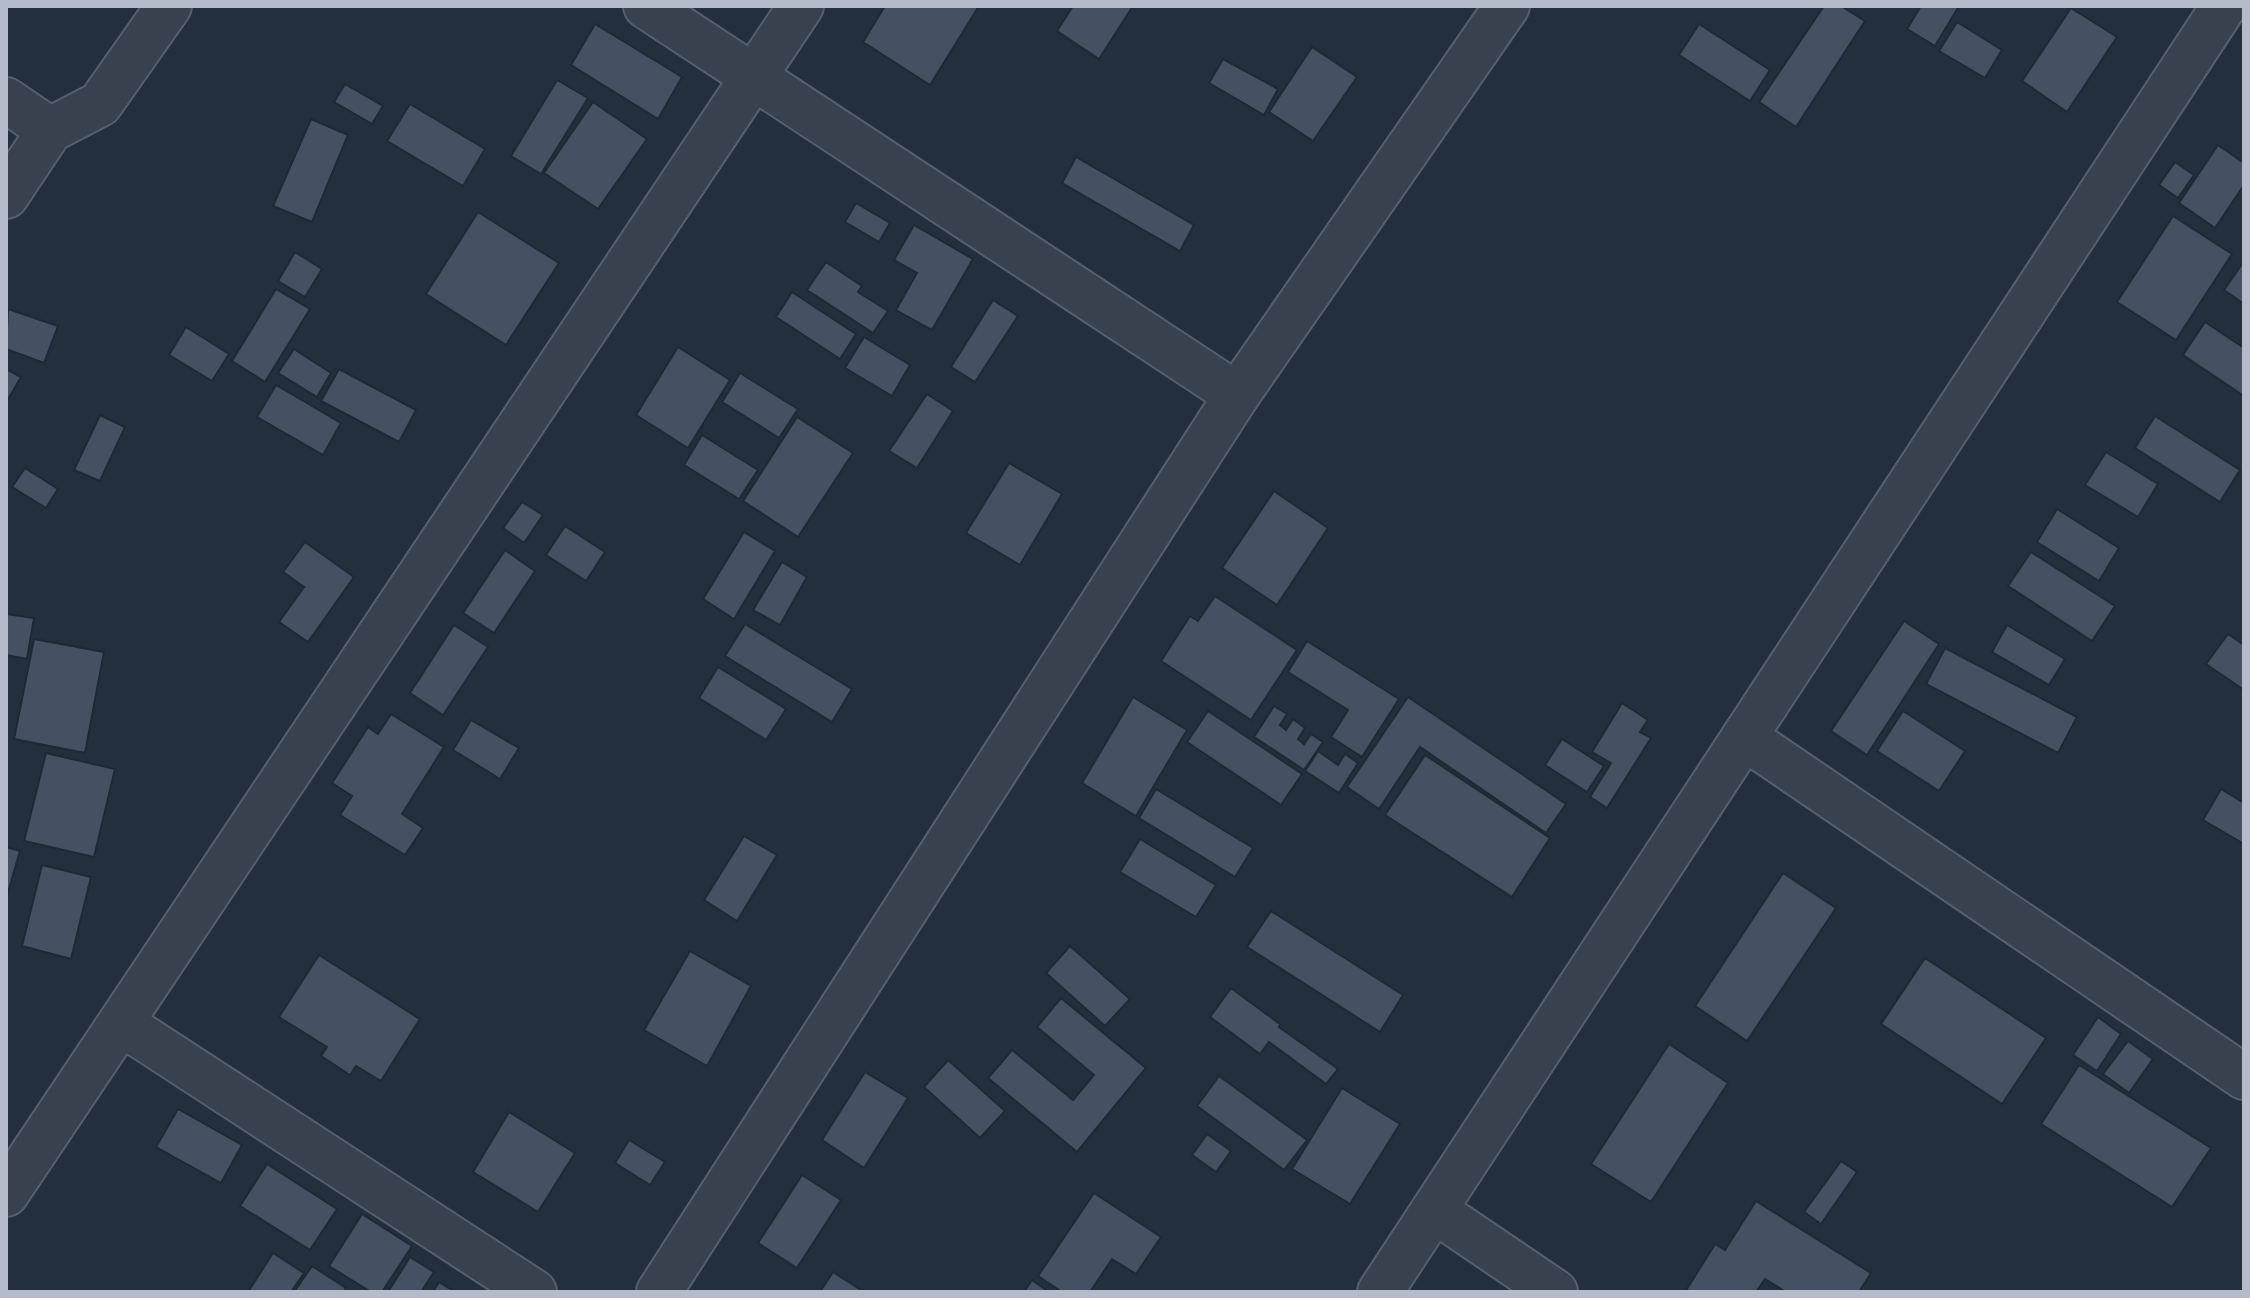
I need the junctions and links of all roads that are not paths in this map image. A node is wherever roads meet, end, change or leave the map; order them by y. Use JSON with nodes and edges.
{"nodes":[{"id":1,"x":169,"y":6,"type":"edge"},
{"id":2,"x":646,"y":6,"type":"edge"},
{"id":3,"x":801,"y":6,"type":"edge"},
{"id":4,"x":1507,"y":6,"type":"edge"},
{"id":5,"x":2224,"y":6,"type":"edge"},
{"id":6,"x":754,"y":77,"type":"junction"},
{"id":7,"x":6,"y":100,"type":"edge"},
{"id":8,"x":50,"y":130,"type":"junction"},
{"id":9,"x":6,"y":196,"type":"edge"},
{"id":10,"x":1237,"y":395,"type":"junction"},
{"id":11,"x":1744,"y":737,"type":"junction"},
{"id":12,"x":121,"y":1023,"type":"junction"},
{"id":13,"x":2237,"y":1057,"type":"edge"},
{"id":14,"x":6,"y":1194,"type":"edge"},
{"id":15,"x":1434,"y":1210,"type":"junction"},
{"id":16,"x":534,"y":1292,"type":"edge"},
{"id":17,"x":659,"y":1292,"type":"edge"},
{"id":18,"x":1380,"y":1292,"type":"edge"},
{"id":19,"x":1555,"y":1292,"type":"edge"}],
"edges":[{"from":1,"to":8,"type":"street"},
{"from":2,"to":6,"type":"street"},
{"from":3,"to":6,"type":"street"},
{"from":4,"to":10,"type":"street"},
{"from":5,"to":11,"type":"street"},
{"from":6,"to":10,"type":"street"},
{"from":6,"to":12,"type":"street"},
{"from":7,"to":8,"type":"street"},
{"from":8,"to":9,"type":"street"},
{"from":10,"to":17,"type":"street"},
{"from":11,"to":13,"type":"street"},
{"from":11,"to":15,"type":"street"},
{"from":12,"to":14,"type":"street"},
{"from":12,"to":16,"type":"street"},
{"from":15,"to":18,"type":"street"},
{"from":15,"to":19,"type":"street"}]}
